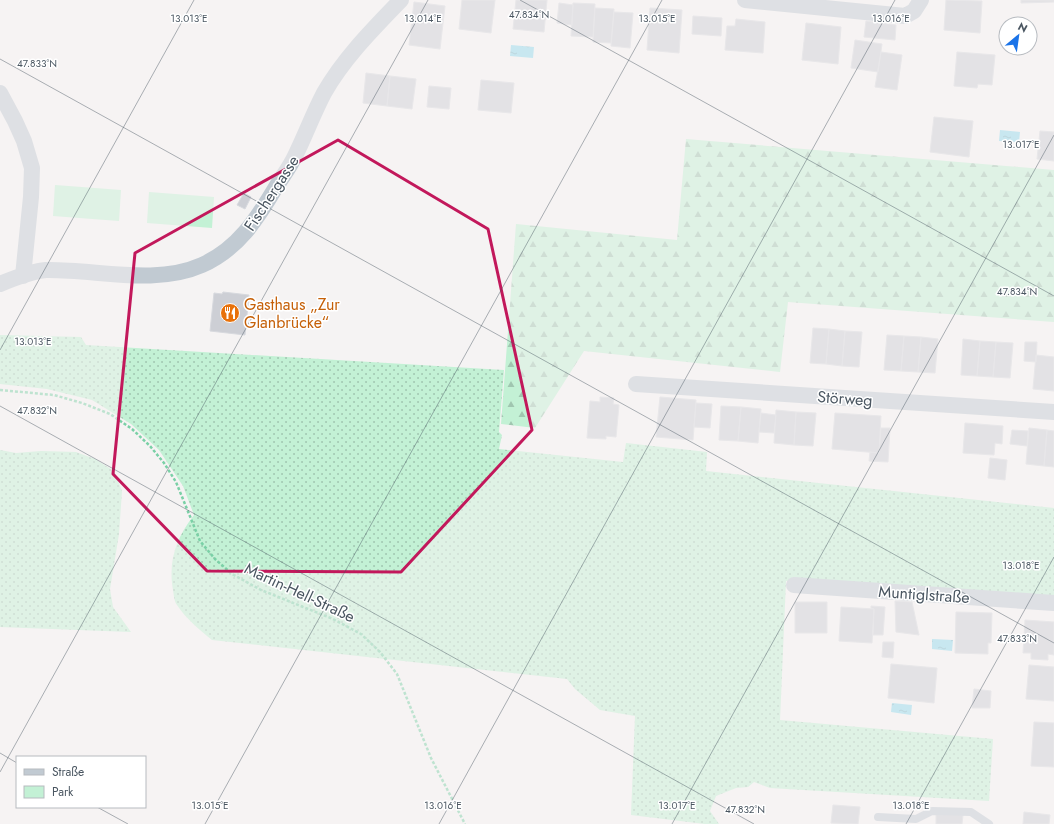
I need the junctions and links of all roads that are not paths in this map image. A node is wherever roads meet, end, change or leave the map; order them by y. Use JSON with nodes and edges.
{"nodes":[{"id":1,"x":401,"y":0,"type":"edge"},
{"id":2,"x":745,"y":0,"type":"edge"},
{"id":3,"x":921,"y":0,"type":"edge"},
{"id":4,"x":0,"y":93,"type":"edge"},
{"id":5,"x":23,"y":276,"type":"junction"},
{"id":6,"x":0,"y":284,"type":"edge"},
{"id":7,"x":636,"y":384,"type":"dead end"},
{"id":8,"x":1054,"y":412,"type":"edge"},
{"id":9,"x":794,"y":585,"type":"dead end"},
{"id":10,"x":1054,"y":603,"type":"edge"},
{"id":11,"x":878,"y":817,"type":"dead end"},
{"id":12,"x":989,"y":824,"type":"edge"}],
"edges":[{"from":1,"to":5,"type":"street","name":"Fischergasse"},
{"from":2,"to":3,"type":"street"},
{"from":4,"to":5,"type":"street"},
{"from":5,"to":6,"type":"street","name":"Fischergasse"},
{"from":7,"to":8,"type":"street","name":"Störweg"},
{"from":9,"to":10,"type":"street","name":"Muntiglstraße"},
{"from":11,"to":12,"type":"lane"}]}
